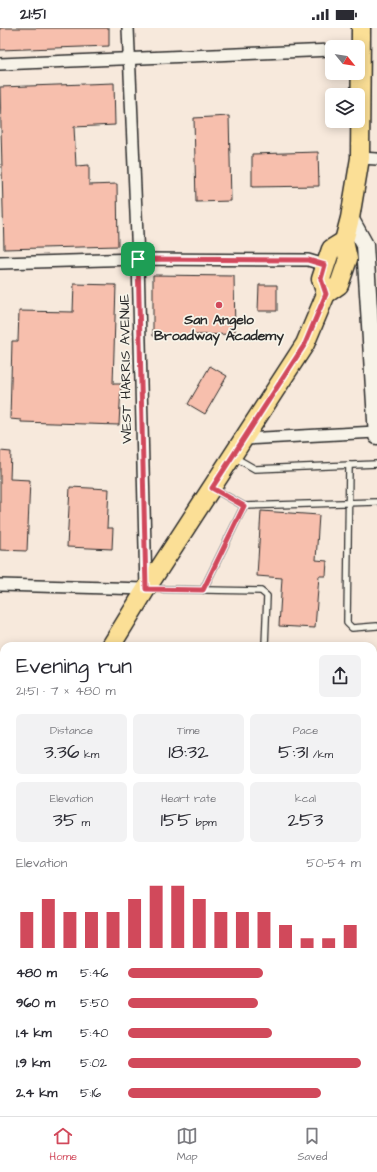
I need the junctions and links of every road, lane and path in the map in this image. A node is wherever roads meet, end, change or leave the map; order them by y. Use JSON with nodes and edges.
{"nodes":[{"id":1,"x":128,"y":28,"type":"edge"},
{"id":2,"x":360,"y":28,"type":"edge"},
{"id":3,"x":360,"y":40,"type":"edge"},
{"id":4,"x":325,"y":50,"type":"edge"},
{"id":5,"x":130,"y":58,"type":"junction"},
{"id":6,"x":0,"y":64,"type":"edge"},
{"id":7,"x":363,"y":80,"type":"edge"},
{"id":8,"x":369,"y":158,"type":"edge"},
{"id":9,"x":350,"y":218,"type":"junction"},
{"id":10,"x":344,"y":241,"type":"junction"},
{"id":11,"x":138,"y":259,"type":"junction"},
{"id":12,"x":0,"y":263,"type":"edge"},
{"id":13,"x":325,"y":265,"type":"junction"},
{"id":14,"x":326,"y":294,"type":"junction"},
{"id":15,"x":377,"y":432,"type":"edge"},
{"id":16,"x":377,"y":436,"type":"edge"},
{"id":17,"x":246,"y":439,"type":"junction"},
{"id":18,"x":234,"y":456,"type":"junction"},
{"id":19,"x":377,"y":464,"type":"edge"},
{"id":20,"x":348,"y":465,"type":"junction"},
{"id":21,"x":212,"y":488,"type":"junction"},
{"id":22,"x":349,"y":502,"type":"junction"},
{"id":23,"x":377,"y":502,"type":"edge"},
{"id":24,"x":244,"y":506,"type":"junction"},
{"id":25,"x":0,"y":585,"type":"edge"},
{"id":26,"x":146,"y":589,"type":"junction"},
{"id":27,"x":203,"y":590,"type":"junction"},
{"id":28,"x":377,"y":626,"type":"edge"},
{"id":29,"x":113,"y":642,"type":"edge"},
{"id":30,"x":265,"y":642,"type":"edge"}],
"edges":[{"from":1,"to":5,"type":"street","name":"WEST HARRIS AVENUE"},
{"from":2,"to":3,"type":"main road"},
{"from":4,"to":5,"type":"street"},
{"from":5,"to":6,"type":"street"},
{"from":5,"to":11,"type":"street","name":"WEST HARRIS AVENUE"},
{"from":7,"to":8,"type":"main road"},
{"from":8,"to":9,"type":"main road"},
{"from":9,"to":10,"type":"main road"},
{"from":9,"to":15,"type":"street"},
{"from":10,"to":13,"type":"main road"},
{"from":10,"to":14,"type":"main road"},
{"from":11,"to":12,"type":"street"},
{"from":11,"to":13,"type":"street"},
{"from":11,"to":26,"type":"street","name":"WEST HARRIS AVENUE"},
{"from":13,"to":14,"type":"main road"},
{"from":14,"to":17,"type":"main road"},
{"from":15,"to":16,"type":"street"},
{"from":15,"to":17,"type":"street"},
{"from":17,"to":18,"type":"main road"},
{"from":18,"to":20,"type":"lane"},
{"from":18,"to":21,"type":"main road"},
{"from":19,"to":20,"type":"lane"},
{"from":20,"to":22,"type":"lane"},
{"from":21,"to":24,"type":"lane"},
{"from":21,"to":26,"type":"main road"},
{"from":22,"to":23,"type":"lane"},
{"from":22,"to":24,"type":"lane"},
{"from":22,"to":28,"type":"lane"},
{"from":24,"to":27,"type":"lane"},
{"from":25,"to":26,"type":"street"},
{"from":26,"to":27,"type":"lane"},
{"from":26,"to":29,"type":"main road"},
{"from":27,"to":30,"type":"lane"}]}
